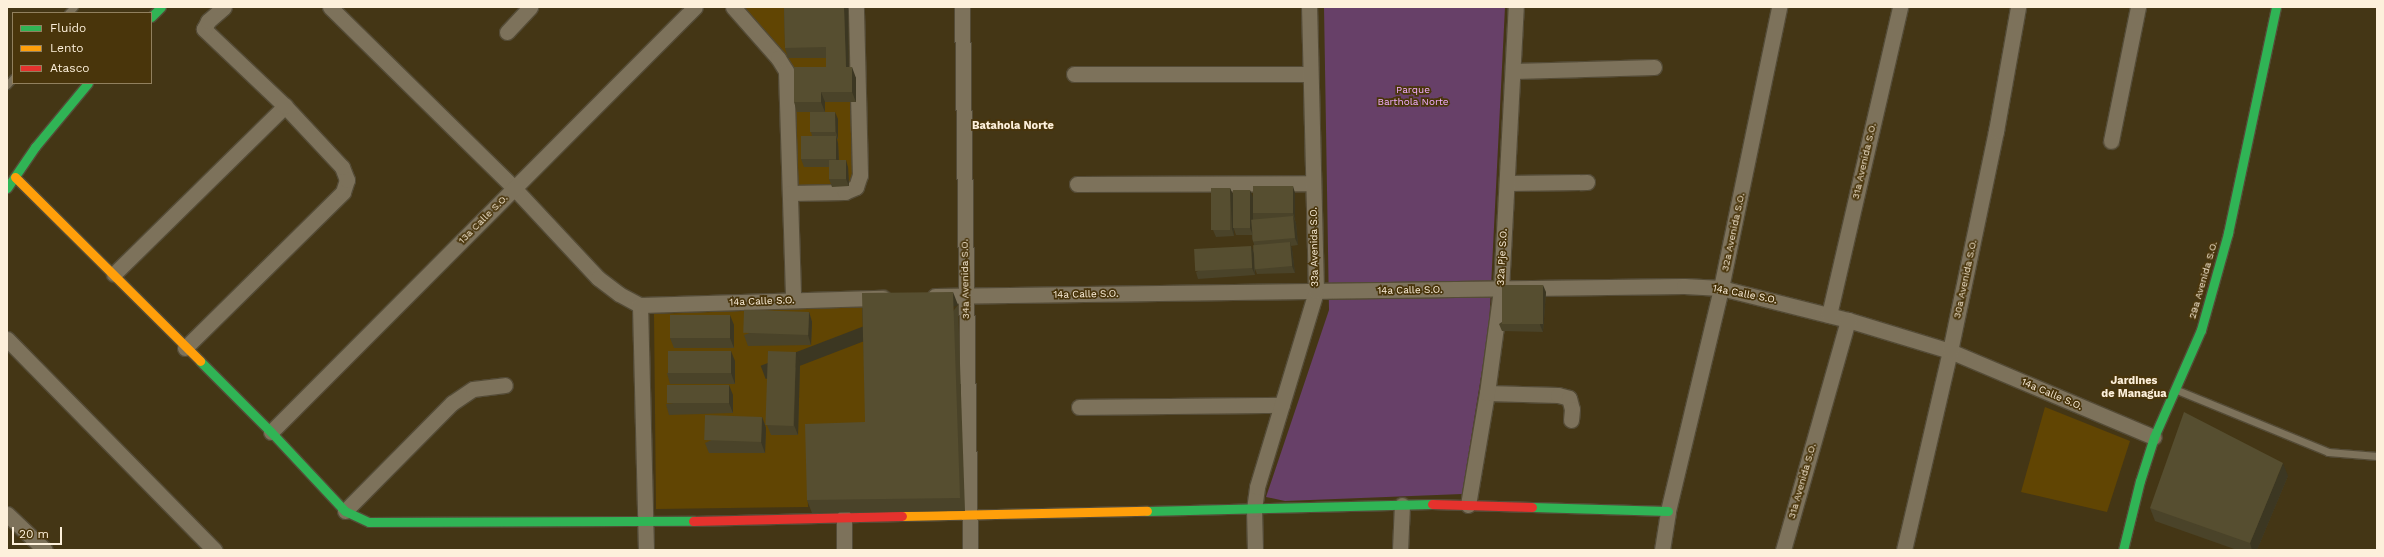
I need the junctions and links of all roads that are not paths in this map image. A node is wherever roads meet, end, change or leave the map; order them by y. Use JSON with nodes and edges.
{"nodes":[{"id":1,"x":161,"y":7,"type":"edge"},
{"id":2,"x":224,"y":7,"type":"edge"},
{"id":3,"x":330,"y":7,"type":"edge"},
{"id":4,"x":530,"y":7,"type":"edge"},
{"id":5,"x":695,"y":7,"type":"edge"},
{"id":6,"x":733,"y":7,"type":"edge"},
{"id":7,"x":856,"y":7,"type":"edge"},
{"id":8,"x":962,"y":7,"type":"edge"},
{"id":9,"x":1309,"y":7,"type":"edge"},
{"id":10,"x":1516,"y":7,"type":"edge"},
{"id":11,"x":1779,"y":7,"type":"edge"},
{"id":12,"x":1900,"y":7,"type":"edge"},
{"id":13,"x":2018,"y":7,"type":"edge"},
{"id":14,"x":2138,"y":7,"type":"edge"},
{"id":15,"x":2276,"y":7,"type":"edge"},
{"id":16,"x":152,"y":16,"type":"edge"},
{"id":17,"x":507,"y":32,"type":"dead end"},
{"id":18,"x":1654,"y":66,"type":"dead end"},
{"id":19,"x":1513,"y":71,"type":"junction"},
{"id":20,"x":1074,"y":74,"type":"dead end"},
{"id":21,"x":1310,"y":74,"type":"junction"},
{"id":22,"x":87,"y":84,"type":"edge"},
{"id":23,"x":285,"y":106,"type":"junction"},
{"id":24,"x":2112,"y":141,"type":"dead end"},
{"id":25,"x":15,"y":176,"type":"junction"},
{"id":26,"x":1587,"y":182,"type":"dead end"},
{"id":27,"x":1313,"y":183,"type":"junction"},
{"id":28,"x":1077,"y":184,"type":"dead end"},
{"id":29,"x":1506,"y":184,"type":"junction"},
{"id":30,"x":7,"y":188,"type":"edge"},
{"id":31,"x":514,"y":188,"type":"junction"},
{"id":32,"x":790,"y":193,"type":"junction"},
{"id":33,"x":114,"y":274,"type":"junction"},
{"id":34,"x":1722,"y":288,"type":"junction"},
{"id":35,"x":1501,"y":289,"type":"junction"},
{"id":36,"x":1316,"y":291,"type":"junction"},
{"id":37,"x":965,"y":296,"type":"junction"},
{"id":38,"x":895,"y":297,"type":"edge"},
{"id":39,"x":918,"y":297,"type":"edge"},
{"id":40,"x":793,"y":300,"type":"junction"},
{"id":41,"x":640,"y":305,"type":"junction"},
{"id":42,"x":1828,"y":314,"type":"junction"},
{"id":43,"x":1848,"y":320,"type":"junction"},
{"id":44,"x":7,"y":339,"type":"edge"},
{"id":45,"x":185,"y":348,"type":"junction"},
{"id":46,"x":1950,"y":351,"type":"junction"},
{"id":47,"x":505,"y":385,"type":"dead end"},
{"id":48,"x":2175,"y":389,"type":"junction"},
{"id":49,"x":1488,"y":393,"type":"junction"},
{"id":50,"x":1282,"y":405,"type":"junction"},
{"id":51,"x":1079,"y":407,"type":"dead end"},
{"id":52,"x":1571,"y":420,"type":"dead end"},
{"id":53,"x":271,"y":432,"type":"junction"},
{"id":54,"x":2154,"y":437,"type":"junction"},
{"id":55,"x":2377,"y":456,"type":"edge"},
{"id":56,"x":1402,"y":505,"type":"junction"},
{"id":57,"x":1468,"y":505,"type":"junction"},
{"id":58,"x":1254,"y":509,"type":"junction"},
{"id":59,"x":345,"y":511,"type":"junction"},
{"id":60,"x":1668,"y":511,"type":"junction"},
{"id":61,"x":7,"y":514,"type":"edge"},
{"id":62,"x":970,"y":516,"type":"junction"},
{"id":63,"x":844,"y":517,"type":"junction"},
{"id":64,"x":644,"y":522,"type":"junction"},
{"id":65,"x":44,"y":550,"type":"edge"},
{"id":66,"x":214,"y":550,"type":"edge"},
{"id":67,"x":646,"y":550,"type":"edge"},
{"id":68,"x":844,"y":550,"type":"edge"},
{"id":69,"x":970,"y":550,"type":"edge"},
{"id":70,"x":1255,"y":550,"type":"edge"},
{"id":71,"x":1400,"y":550,"type":"edge"},
{"id":72,"x":1662,"y":550,"type":"edge"},
{"id":73,"x":1783,"y":550,"type":"edge"},
{"id":74,"x":1904,"y":550,"type":"edge"},
{"id":75,"x":2123,"y":550,"type":"edge"}],
"edges":[{"from":1,"to":16,"type":"street"},
{"from":2,"to":23,"type":"street"},
{"from":3,"to":31,"type":"street"},
{"from":4,"to":17,"type":"street"},
{"from":5,"to":31,"type":"street","name":"13a Calle S.O."},
{"from":6,"to":32,"type":"street"},
{"from":7,"to":32,"type":"street"},
{"from":8,"to":37,"type":"street","name":"34a Avenida S.O."},
{"from":9,"to":21,"type":"street","name":"33a Avenida S.O."},
{"from":10,"to":19,"type":"street","name":"32a Pje S.O."},
{"from":11,"to":34,"type":"street","name":"32a Avenida S.O."},
{"from":12,"to":42,"type":"street","name":"31a Avenida S.O."},
{"from":13,"to":46,"type":"street","name":"30a Avenida S.O."},
{"from":14,"to":24,"type":"street"},
{"from":15,"to":48,"type":"street","name":"29a Avenida S.O."},
{"from":18,"to":19,"type":"street"},
{"from":19,"to":29,"type":"street","name":"32a Pje S.O."},
{"from":20,"to":21,"type":"street"},
{"from":21,"to":27,"type":"street","name":"33a Avenida S.O."},
{"from":22,"to":25,"type":"street"},
{"from":23,"to":33,"type":"street"},
{"from":23,"to":45,"type":"street"},
{"from":25,"to":30,"type":"street"},
{"from":25,"to":33,"type":"street"},
{"from":26,"to":29,"type":"street"},
{"from":27,"to":28,"type":"street"},
{"from":27,"to":36,"type":"street","name":"33a Avenida S.O."},
{"from":29,"to":35,"type":"street","name":"32a Pje S.O."},
{"from":31,"to":41,"type":"street"},
{"from":31,"to":53,"type":"street","name":"13a Calle S.O."},
{"from":32,"to":40,"type":"street"},
{"from":33,"to":45,"type":"street"},
{"from":34,"to":35,"type":"street","name":"14a Calle S.O."},
{"from":34,"to":42,"type":"street","name":"14a Calle S.O."},
{"from":34,"to":60,"type":"street","name":"32a Avenida S.O."},
{"from":35,"to":36,"type":"street","name":"14a Calle S.O."},
{"from":35,"to":49,"type":"street","name":"32a Pje S.O."},
{"from":36,"to":37,"type":"street","name":"14a Calle S.O."},
{"from":36,"to":50,"type":"street","name":"33a Avenida S.O."},
{"from":37,"to":39,"type":"street","name":"14a Calle S.O."},
{"from":37,"to":62,"type":"street","name":"34a Avenida S.O."},
{"from":38,"to":40,"type":"street","name":"14a Calle S.O."},
{"from":40,"to":41,"type":"street","name":"14a Calle S.O."},
{"from":41,"to":64,"type":"street"},
{"from":42,"to":43,"type":"street","name":"14a Calle S.O."},
{"from":43,"to":46,"type":"street","name":"14a Calle S.O."},
{"from":43,"to":73,"type":"street","name":"31a Avenida S.O."},
{"from":44,"to":66,"type":"street"},
{"from":45,"to":53,"type":"street"},
{"from":46,"to":54,"type":"street","name":"14a Calle S.O."},
{"from":46,"to":74,"type":"street","name":"30a Avenida S.O."},
{"from":47,"to":59,"type":"street"},
{"from":48,"to":54,"type":"street","name":"29a Avenida S.O."},
{"from":48,"to":55,"type":"lane"},
{"from":49,"to":52,"type":"street"},
{"from":49,"to":57,"type":"street","name":"32a Pje S.O."},
{"from":50,"to":51,"type":"street"},
{"from":50,"to":58,"type":"street","name":"33a Avenida S.O."},
{"from":53,"to":59,"type":"street"},
{"from":54,"to":75,"type":"street","name":"29a Avenida S.O."},
{"from":56,"to":57,"type":"street"},
{"from":56,"to":58,"type":"street"},
{"from":56,"to":71,"type":"street"},
{"from":57,"to":60,"type":"street"},
{"from":58,"to":62,"type":"street"},
{"from":58,"to":70,"type":"street","name":"33a Avenida S.O."},
{"from":59,"to":64,"type":"street"},
{"from":60,"to":72,"type":"street","name":"32a Avenida S.O."},
{"from":61,"to":65,"type":"street"},
{"from":62,"to":63,"type":"street"},
{"from":62,"to":69,"type":"street","name":"34a Avenida S.O."},
{"from":63,"to":64,"type":"street"},
{"from":63,"to":68,"type":"street"},
{"from":64,"to":67,"type":"street"}]}
